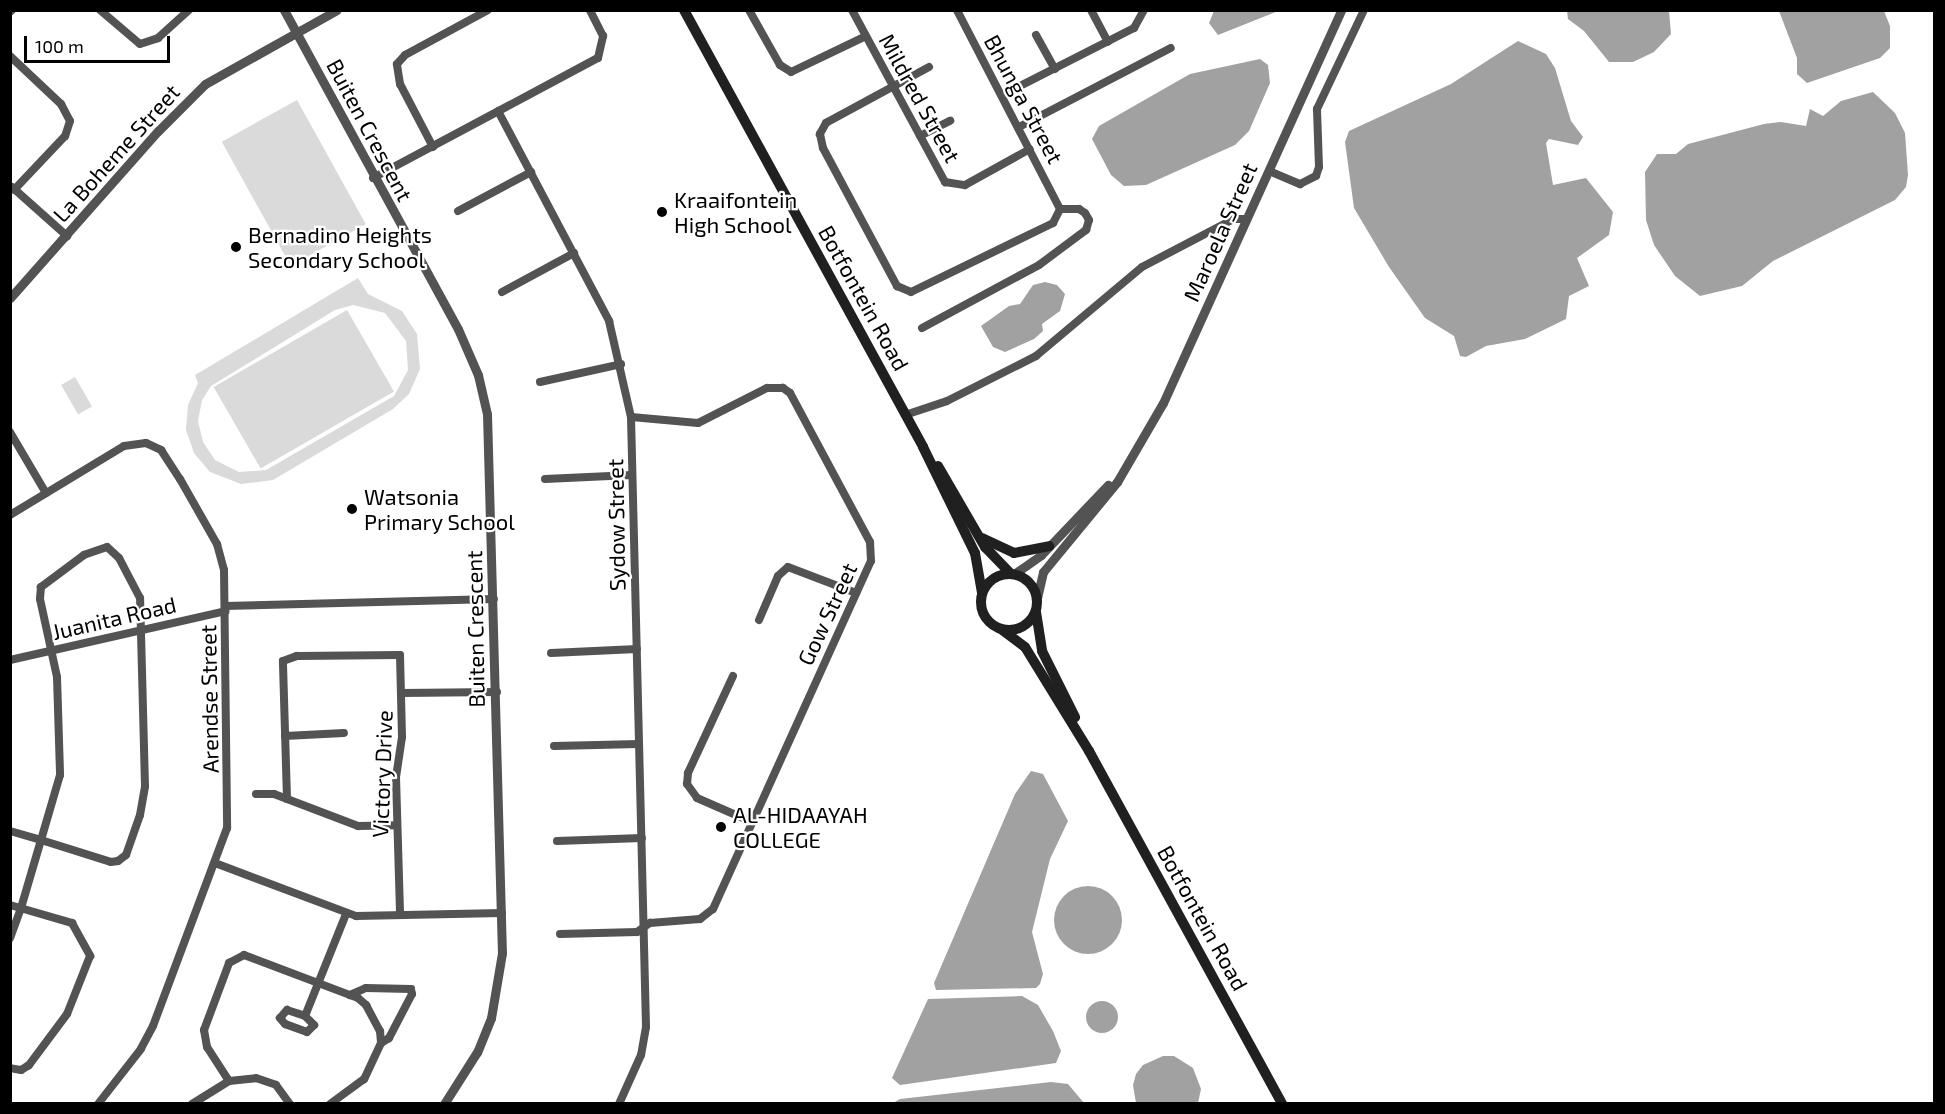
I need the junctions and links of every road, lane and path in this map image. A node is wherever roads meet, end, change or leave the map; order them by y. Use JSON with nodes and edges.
{"nodes":[{"id":1,"x":100,"y":10,"type":"edge"},
{"id":2,"x":189,"y":10,"type":"edge"},
{"id":3,"x":284,"y":10,"type":"edge"},
{"id":4,"x":337,"y":10,"type":"edge"},
{"id":5,"x":488,"y":10,"type":"edge"},
{"id":6,"x":590,"y":10,"type":"edge"},
{"id":7,"x":684,"y":10,"type":"edge"},
{"id":8,"x":749,"y":10,"type":"edge"},
{"id":9,"x":852,"y":10,"type":"edge"},
{"id":10,"x":1091,"y":10,"type":"edge"},
{"id":11,"x":1144,"y":10,"type":"edge"},
{"id":12,"x":1341,"y":10,"type":"edge"},
{"id":13,"x":1364,"y":10,"type":"edge"},
{"id":14,"x":961,"y":12,"type":"edge"},
{"id":15,"x":295,"y":33,"type":"junction"},
{"id":16,"x":1036,"y":34,"type":"dead end"},
{"id":17,"x":866,"y":36,"type":"junction"},
{"id":18,"x":1108,"y":42,"type":"junction"},
{"id":19,"x":1171,"y":48,"type":"dead end"},
{"id":20,"x":10,"y":56,"type":"edge"},
{"id":21,"x":929,"y":67,"type":"dead end"},
{"id":22,"x":1055,"y":69,"type":"junction"},
{"id":23,"x":892,"y":88,"type":"junction"},
{"id":24,"x":1002,"y":95,"type":"junction"},
{"id":25,"x":498,"y":111,"type":"junction"},
{"id":26,"x":950,"y":121,"type":"dead end"},
{"id":27,"x":1018,"y":127,"type":"junction"},
{"id":28,"x":920,"y":136,"type":"junction"},
{"id":29,"x":433,"y":147,"type":"junction"},
{"id":30,"x":1030,"y":149,"type":"junction"},
{"id":31,"x":1269,"y":171,"type":"junction"},
{"id":32,"x":531,"y":172,"type":"junction"},
{"id":33,"x":373,"y":178,"type":"junction"},
{"id":34,"x":12,"y":188,"type":"edge"},
{"id":35,"x":1060,"y":207,"type":"junction"},
{"id":36,"x":458,"y":211,"type":"dead end"},
{"id":37,"x":1247,"y":219,"type":"junction"},
{"id":38,"x":67,"y":236,"type":"junction"},
{"id":39,"x":574,"y":253,"type":"junction"},
{"id":40,"x":502,"y":292,"type":"dead end"},
{"id":41,"x":10,"y":298,"type":"edge"},
{"id":42,"x":922,"y":328,"type":"dead end"},
{"id":43,"x":621,"y":364,"type":"junction"},
{"id":44,"x":540,"y":382,"type":"dead end"},
{"id":45,"x":905,"y":415,"type":"junction"},
{"id":46,"x":631,"y":417,"type":"junction"},
{"id":47,"x":10,"y":432,"type":"edge"},
{"id":48,"x":923,"y":447,"type":"junction"},
{"id":49,"x":1126,"y":465,"type":"junction"},
{"id":50,"x":632,"y":475,"type":"junction"},
{"id":51,"x":544,"y":479,"type":"dead end"},
{"id":52,"x":46,"y":493,"type":"junction"},
{"id":53,"x":10,"y":514,"type":"edge"},
{"id":54,"x":979,"y":537,"type":"junction"},
{"id":55,"x":1050,"y":546,"type":"junction"},
{"id":56,"x":1012,"y":574,"type":"junction"},
{"id":57,"x":856,"y":592,"type":"junction"},
{"id":58,"x":982,"y":592,"type":"junction"},
{"id":59,"x":494,"y":599,"type":"junction"},
{"id":60,"x":1037,"y":604,"type":"junction"},
{"id":61,"x":225,"y":608,"type":"junction"},
{"id":62,"x":759,"y":620,"type":"dead end"},
{"id":63,"x":1001,"y":629,"type":"junction"},
{"id":64,"x":141,"y":630,"type":"junction"},
{"id":65,"x":637,"y":649,"type":"junction"},
{"id":66,"x":51,"y":651,"type":"junction"},
{"id":67,"x":551,"y":653,"type":"dead end"},
{"id":68,"x":10,"y":660,"type":"edge"},
{"id":69,"x":733,"y":676,"type":"dead end"},
{"id":70,"x":497,"y":692,"type":"junction"},
{"id":71,"x":402,"y":693,"type":"junction"},
{"id":72,"x":344,"y":734,"type":"dead end"},
{"id":73,"x":285,"y":736,"type":"junction"},
{"id":74,"x":639,"y":744,"type":"junction"},
{"id":75,"x":554,"y":746,"type":"dead end"},
{"id":76,"x":1089,"y":751,"type":"junction"},
{"id":77,"x":256,"y":794,"type":"dead end"},
{"id":78,"x":287,"y":799,"type":"junction"},
{"id":79,"x":752,"y":822,"type":"junction"},
{"id":80,"x":398,"y":825,"type":"junction"},
{"id":81,"x":10,"y":831,"type":"edge"},
{"id":82,"x":642,"y":838,"type":"junction"},
{"id":83,"x":41,"y":840,"type":"junction"},
{"id":84,"x":557,"y":841,"type":"dead end"},
{"id":85,"x":215,"y":862,"type":"junction"},
{"id":86,"x":10,"y":905,"type":"edge"},
{"id":87,"x":21,"y":908,"type":"junction"},
{"id":88,"x":502,"y":913,"type":"junction"},
{"id":89,"x":346,"y":914,"type":"junction"},
{"id":90,"x":400,"y":915,"type":"junction"},
{"id":91,"x":644,"y":927,"type":"junction"},
{"id":92,"x":560,"y":934,"type":"dead end"},
{"id":93,"x":10,"y":938,"type":"edge"},
{"id":94,"x":319,"y":982,"type":"junction"},
{"id":95,"x":350,"y":994,"type":"junction"},
{"id":96,"x":305,"y":1016,"type":"dead end"},
{"id":97,"x":381,"y":1043,"type":"junction"},
{"id":98,"x":10,"y":1068,"type":"edge"},
{"id":99,"x":229,"y":1081,"type":"junction"},
{"id":100,"x":98,"y":1104,"type":"edge"},
{"id":101,"x":192,"y":1104,"type":"edge"},
{"id":102,"x":290,"y":1104,"type":"edge"},
{"id":103,"x":330,"y":1104,"type":"edge"},
{"id":104,"x":444,"y":1104,"type":"edge"},
{"id":105,"x":619,"y":1104,"type":"edge"},
{"id":106,"x":1282,"y":1104,"type":"edge"}],
"edges":[{"from":1,"to":2,"type":"street"},
{"from":3,"to":15,"type":"street","name":"Buiten Crescent"},
{"from":4,"to":15,"type":"street","name":"La Boheme Street"},
{"from":5,"to":29,"type":"street"},
{"from":6,"to":25,"type":"street"},
{"from":7,"to":45,"type":"main road","name":"Botfontein Road"},
{"from":8,"to":17,"type":"street"},
{"from":9,"to":17,"type":"street","name":"Mildred Street"},
{"from":10,"to":18,"type":"street"},
{"from":11,"to":18,"type":"street"},
{"from":12,"to":31,"type":"street","name":"Maroela Street"},
{"from":13,"to":31,"type":"street"},
{"from":14,"to":24,"type":"street","name":"Bhunga Street"},
{"from":15,"to":33,"type":"street","name":"Buiten Crescent"},
{"from":15,"to":38,"type":"street","name":"La Boheme Street"},
{"from":16,"to":22,"type":"street"},
{"from":17,"to":23,"type":"street","name":"Mildred Street"},
{"from":18,"to":22,"type":"street"},
{"from":19,"to":27,"type":"street"},
{"from":20,"to":34,"type":"street"},
{"from":21,"to":23,"type":"street"},
{"from":22,"to":24,"type":"street"},
{"from":23,"to":28,"type":"street","name":"Mildred Street"},
{"from":23,"to":35,"type":"street"},
{"from":24,"to":27,"type":"street","name":"Bhunga Street"},
{"from":25,"to":29,"type":"street"},
{"from":25,"to":32,"type":"street","name":"Sydow Street"},
{"from":26,"to":28,"type":"street"},
{"from":27,"to":30,"type":"street","name":"Bhunga Street"},
{"from":28,"to":30,"type":"street","name":"Mildred Street"},
{"from":29,"to":33,"type":"street"},
{"from":30,"to":35,"type":"street","name":"Bhunga Street"},
{"from":31,"to":37,"type":"street","name":"Maroela Street"},
{"from":32,"to":36,"type":"street"},
{"from":32,"to":39,"type":"street","name":"Sydow Street"},
{"from":33,"to":59,"type":"street","name":"Buiten Crescent"},
{"from":34,"to":38,"type":"street"},
{"from":35,"to":42,"type":"street"},
{"from":37,"to":45,"type":"street"},
{"from":37,"to":49,"type":"street","name":"Maroela Street"},
{"from":38,"to":41,"type":"street","name":"La Boheme Street"},
{"from":39,"to":40,"type":"street"},
{"from":39,"to":43,"type":"street","name":"Sydow Street"},
{"from":43,"to":44,"type":"street"},
{"from":43,"to":46,"type":"street","name":"Sydow Street"},
{"from":45,"to":48,"type":"main road","name":"Botfontein Road"},
{"from":46,"to":50,"type":"street","name":"Sydow Street"},
{"from":46,"to":57,"type":"street","name":"Gow Street"},
{"from":47,"to":52,"type":"street"},
{"from":48,"to":54,"type":"main road","name":"Botfontein Road"},
{"from":48,"to":58,"type":"main road","name":"Botfontein Road"},
{"from":49,"to":55,"type":"street","name":"Maroela Street"},
{"from":49,"to":60,"type":"street","name":"Maroela Street"},
{"from":50,"to":51,"type":"street"},
{"from":50,"to":65,"type":"street","name":"Sydow Street"},
{"from":52,"to":53,"type":"street","name":"Arendse Street"},
{"from":52,"to":61,"type":"street","name":"Arendse Street"},
{"from":54,"to":55,"type":"main road"},
{"from":54,"to":56,"type":"main road","name":"Botfontein Road"},
{"from":55,"to":56,"type":"street","name":"Maroela Street"},
{"from":56,"to":58,"type":"main road"},
{"from":56,"to":60,"type":"main road"},
{"from":57,"to":62,"type":"street"},
{"from":57,"to":79,"type":"street","name":"Gow Street"},
{"from":58,"to":63,"type":"main road"},
{"from":59,"to":61,"type":"street","name":"Juanita Road"},
{"from":59,"to":70,"type":"street","name":"Buiten Crescent"},
{"from":60,"to":63,"type":"main road"},
{"from":60,"to":76,"type":"main road","name":"Botfontein Road"},
{"from":61,"to":64,"type":"street","name":"Juanita Road"},
{"from":61,"to":85,"type":"street","name":"Arendse Street"},
{"from":63,"to":76,"type":"main road","name":"Botfontein Road"},
{"from":64,"to":66,"type":"street","name":"Juanita Road"},
{"from":64,"to":66,"type":"street"},
{"from":64,"to":83,"type":"street"},
{"from":65,"to":67,"type":"street"},
{"from":65,"to":74,"type":"street","name":"Sydow Street"},
{"from":66,"to":68,"type":"street","name":"Juanita Road"},
{"from":66,"to":83,"type":"street"},
{"from":69,"to":79,"type":"street"},
{"from":70,"to":71,"type":"street","name":"Victory Drive"},
{"from":70,"to":88,"type":"street","name":"Buiten Crescent"},
{"from":71,"to":73,"type":"street"},
{"from":71,"to":80,"type":"street","name":"Victory Drive"},
{"from":72,"to":73,"type":"street"},
{"from":73,"to":78,"type":"street"},
{"from":74,"to":75,"type":"street"},
{"from":74,"to":82,"type":"street","name":"Sydow Street"},
{"from":76,"to":106,"type":"main road","name":"Botfontein Road"},
{"from":77,"to":78,"type":"street"},
{"from":78,"to":80,"type":"street"},
{"from":79,"to":91,"type":"street","name":"Gow Street"},
{"from":80,"to":90,"type":"street","name":"Victory Drive"},
{"from":81,"to":83,"type":"street"},
{"from":82,"to":84,"type":"street"},
{"from":82,"to":91,"type":"street","name":"Sydow Street"},
{"from":83,"to":87,"type":"street"},
{"from":85,"to":89,"type":"street"},
{"from":85,"to":100,"type":"street","name":"Arendse Street"},
{"from":86,"to":87,"type":"street"},
{"from":87,"to":93,"type":"street"},
{"from":87,"to":98,"type":"street"},
{"from":88,"to":90,"type":"street"},
{"from":88,"to":104,"type":"street","name":"Buiten Crescent"},
{"from":89,"to":90,"type":"street"},
{"from":89,"to":94,"type":"street"},
{"from":91,"to":92,"type":"street","name":"Gow Street"},
{"from":91,"to":105,"type":"street","name":"Sydow Street"},
{"from":94,"to":95,"type":"street"},
{"from":94,"to":96,"type":"street"},
{"from":94,"to":99,"type":"street"},
{"from":95,"to":97,"type":"street"},
{"from":95,"to":97,"type":"street"},
{"from":97,"to":103,"type":"street"},
{"from":99,"to":101,"type":"street"},
{"from":99,"to":102,"type":"street"}]}
